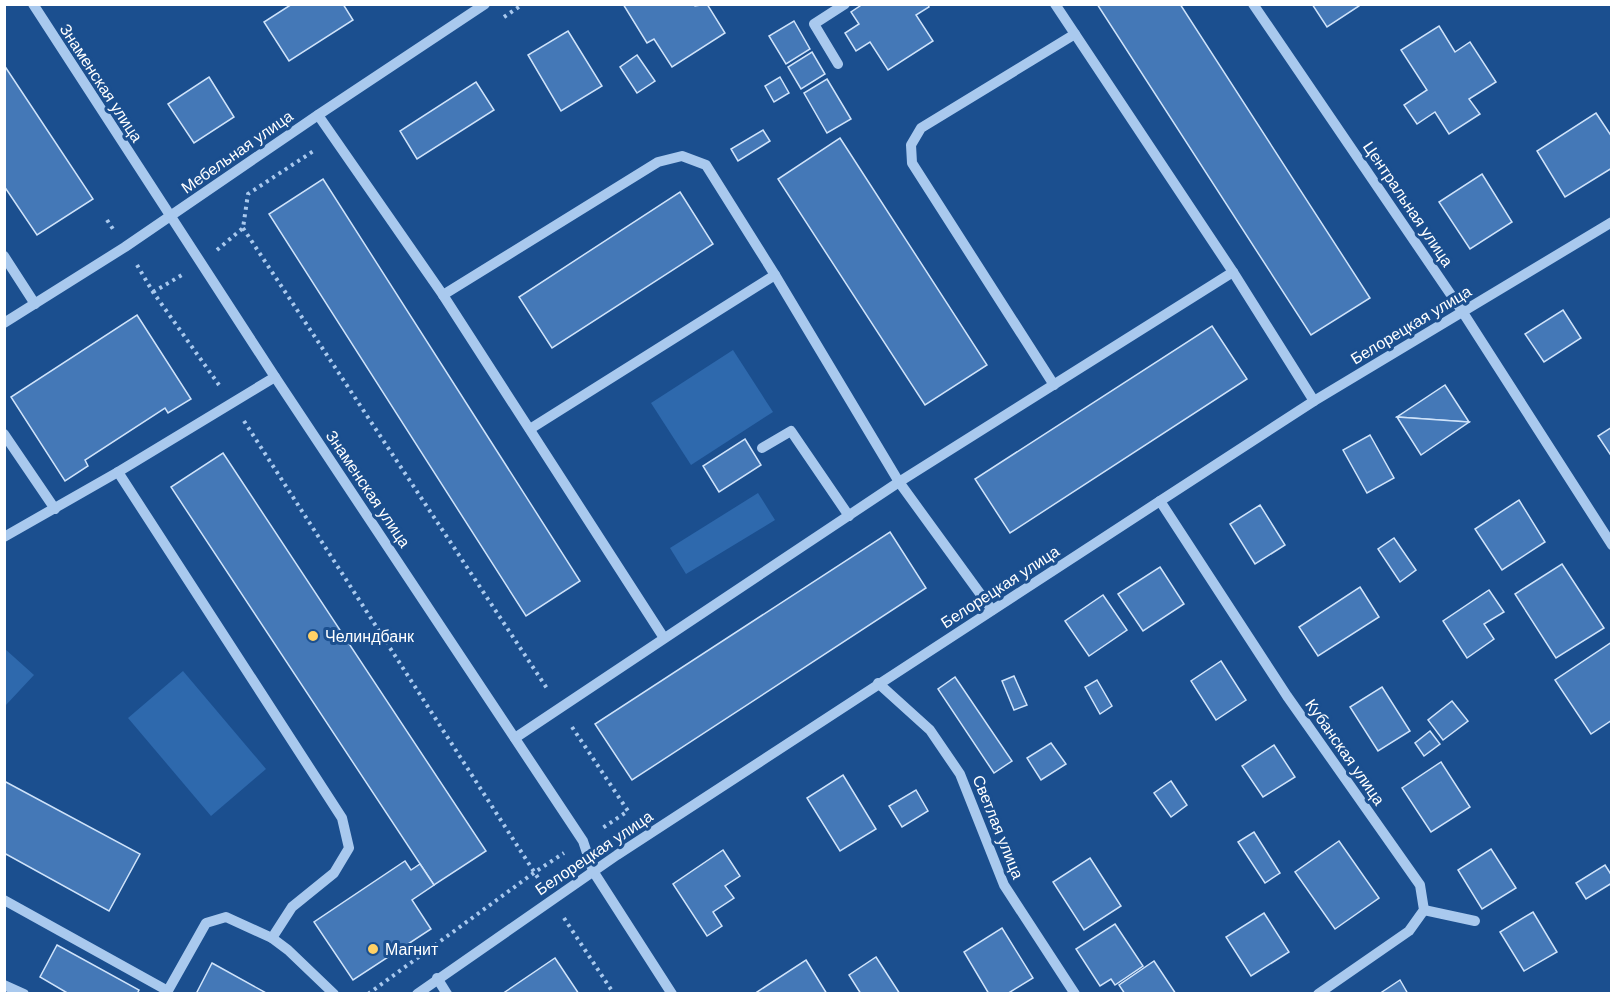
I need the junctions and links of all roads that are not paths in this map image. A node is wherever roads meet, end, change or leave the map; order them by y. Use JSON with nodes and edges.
{"nodes":[{"id":1,"x":33,"y":4,"type":"edge"},
{"id":2,"x":485,"y":4,"type":"edge"},
{"id":3,"x":845,"y":4,"type":"edge"},
{"id":4,"x":1055,"y":4,"type":"edge"},
{"id":5,"x":1253,"y":4,"type":"edge"},
{"id":6,"x":1075,"y":34,"type":"junction"},
{"id":7,"x":838,"y":64,"type":"dead end"},
{"id":8,"x":318,"y":115,"type":"junction"},
{"id":9,"x":170,"y":216,"type":"junction"},
{"id":10,"x":1611,"y":222,"type":"edge"},
{"id":11,"x":4,"y":256,"type":"edge"},
{"id":12,"x":1233,"y":272,"type":"junction"},
{"id":13,"x":775,"y":275,"type":"junction"},
{"id":14,"x":443,"y":295,"type":"junction"},
{"id":15,"x":35,"y":304,"type":"junction"},
{"id":16,"x":1462,"y":311,"type":"junction"},
{"id":17,"x":4,"y":323,"type":"edge"},
{"id":18,"x":275,"y":377,"type":"junction"},
{"id":19,"x":1054,"y":385,"type":"junction"},
{"id":20,"x":1314,"y":401,"type":"junction"},
{"id":21,"x":530,"y":429,"type":"junction"},
{"id":22,"x":4,"y":434,"type":"edge"},
{"id":23,"x":762,"y":448,"type":"dead end"},
{"id":24,"x":118,"y":472,"type":"junction"},
{"id":25,"x":899,"y":482,"type":"junction"},
{"id":26,"x":1160,"y":501,"type":"junction"},
{"id":27,"x":55,"y":509,"type":"junction"},
{"id":28,"x":849,"y":516,"type":"junction"},
{"id":29,"x":4,"y":537,"type":"edge"},
{"id":30,"x":1611,"y":545,"type":"edge"},
{"id":31,"x":992,"y":610,"type":"junction"},
{"id":32,"x":663,"y":639,"type":"junction"},
{"id":33,"x":878,"y":683,"type":"junction"},
{"id":34,"x":515,"y":738,"type":"junction"},
{"id":35,"x":593,"y":871,"type":"junction"},
{"id":36,"x":4,"y":900,"type":"edge"},
{"id":37,"x":1424,"y":910,"type":"junction"},
{"id":38,"x":1475,"y":921,"type":"dead end"},
{"id":39,"x":272,"y":938,"type":"junction"},
{"id":40,"x":437,"y":978,"type":"junction"},
{"id":41,"x":4,"y":985,"type":"edge"},
{"id":42,"x":167,"y":992,"type":"edge"},
{"id":43,"x":24,"y":993,"type":"edge"},
{"id":44,"x":334,"y":993,"type":"edge"},
{"id":45,"x":417,"y":993,"type":"edge"},
{"id":46,"x":447,"y":993,"type":"edge"},
{"id":47,"x":672,"y":993,"type":"edge"},
{"id":48,"x":1075,"y":993,"type":"edge"},
{"id":49,"x":1318,"y":993,"type":"edge"}],
"edges":[{"from":1,"to":9,"type":"street","name":"Знаменская улица"},
{"from":2,"to":8,"type":"street","name":"Мебельная улица"},
{"from":3,"to":7,"type":"street"},
{"from":4,"to":6,"type":"street"},
{"from":5,"to":16,"type":"street","name":"Центральная улица"},
{"from":6,"to":12,"type":"street"},
{"from":6,"to":19,"type":"street"},
{"from":8,"to":9,"type":"street","name":"Мебельная улица"},
{"from":8,"to":14,"type":"street"},
{"from":9,"to":15,"type":"street","name":"Мебельная улица"},
{"from":9,"to":18,"type":"street","name":"Знаменская улица"},
{"from":10,"to":16,"type":"street","name":"Белорецкая улица"},
{"from":11,"to":15,"type":"street"},
{"from":12,"to":19,"type":"street"},
{"from":12,"to":20,"type":"street"},
{"from":13,"to":14,"type":"street"},
{"from":13,"to":21,"type":"street"},
{"from":13,"to":25,"type":"street"},
{"from":14,"to":21,"type":"street"},
{"from":15,"to":17,"type":"street","name":"Мебельная улица"},
{"from":16,"to":20,"type":"street","name":"Белорецкая улица"},
{"from":16,"to":30,"type":"street","name":"Центральная улица"},
{"from":18,"to":24,"type":"street"},
{"from":18,"to":34,"type":"street","name":"Знаменская улица"},
{"from":19,"to":25,"type":"street"},
{"from":20,"to":26,"type":"street","name":"Белорецкая улица"},
{"from":21,"to":32,"type":"street"},
{"from":22,"to":27,"type":"street"},
{"from":23,"to":28,"type":"street"},
{"from":24,"to":27,"type":"street"},
{"from":24,"to":39,"type":"street"},
{"from":25,"to":28,"type":"street"},
{"from":25,"to":31,"type":"street"},
{"from":26,"to":31,"type":"street","name":"Белорецкая улица"},
{"from":26,"to":37,"type":"street","name":"Кубанская улица"},
{"from":27,"to":29,"type":"street"},
{"from":28,"to":32,"type":"street"},
{"from":31,"to":33,"type":"street","name":"Белорецкая улица"},
{"from":32,"to":34,"type":"street"},
{"from":33,"to":35,"type":"street","name":"Белорецкая улица"},
{"from":33,"to":48,"type":"street","name":"Светлая улица"},
{"from":34,"to":35,"type":"street","name":"Знаменская улица"},
{"from":35,"to":40,"type":"street","name":"Белорецкая улица"},
{"from":35,"to":47,"type":"street","name":"Знаменская улица"},
{"from":36,"to":42,"type":"street"},
{"from":37,"to":38,"type":"street"},
{"from":37,"to":49,"type":"street"},
{"from":39,"to":42,"type":"street"},
{"from":39,"to":44,"type":"street"},
{"from":40,"to":45,"type":"street","name":"Белорецкая улица"},
{"from":40,"to":46,"type":"street"},
{"from":41,"to":43,"type":"street"}]}
